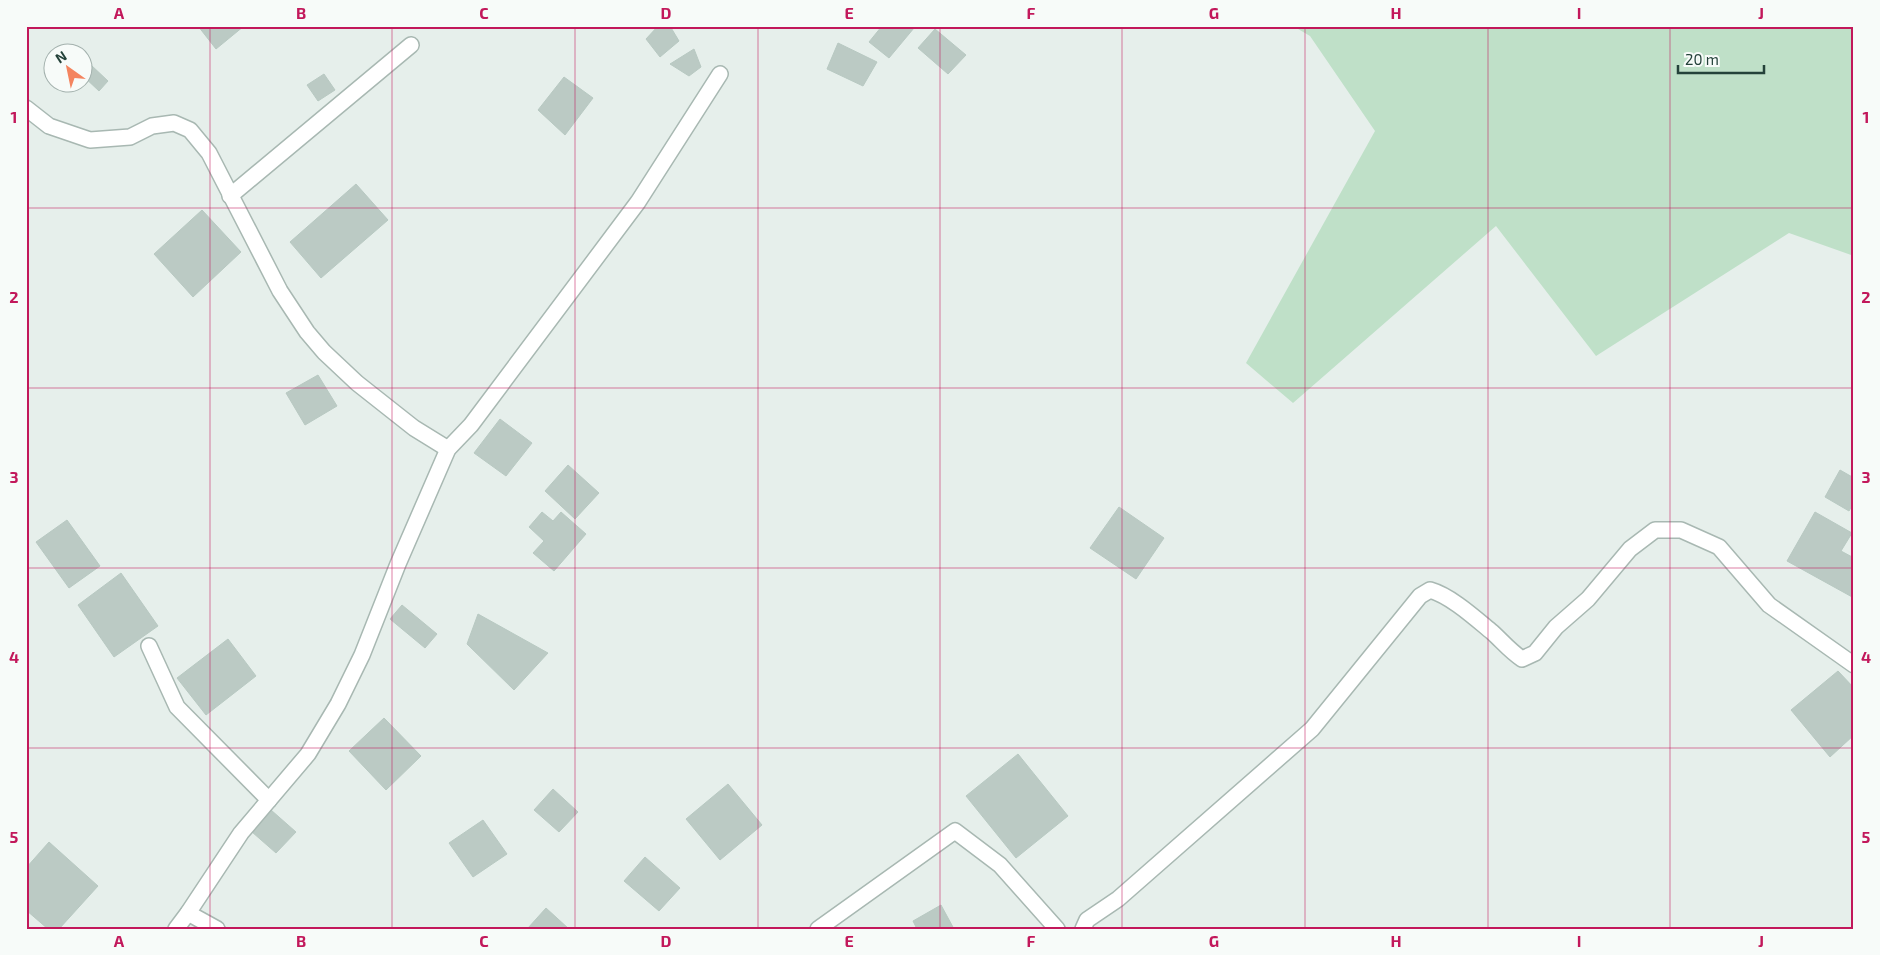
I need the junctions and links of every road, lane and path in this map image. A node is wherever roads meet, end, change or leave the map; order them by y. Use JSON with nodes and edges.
{"nodes":[{"id":1,"x":411,"y":45,"type":"dead end"},
{"id":2,"x":720,"y":74,"type":"dead end"},
{"id":3,"x":26,"y":108,"type":"edge"},
{"id":4,"x":230,"y":196,"type":"junction"},
{"id":5,"x":448,"y":450,"type":"junction"},
{"id":6,"x":149,"y":646,"type":"dead end"},
{"id":7,"x":1854,"y":664,"type":"edge"},
{"id":8,"x":270,"y":800,"type":"junction"},
{"id":9,"x":188,"y":913,"type":"junction"},
{"id":10,"x":176,"y":929,"type":"edge"},
{"id":11,"x":217,"y":929,"type":"edge"},
{"id":12,"x":818,"y":929,"type":"edge"},
{"id":13,"x":1057,"y":929,"type":"edge"},
{"id":14,"x":1083,"y":929,"type":"edge"}],
"edges":[{"from":1,"to":4,"type":"street"},
{"from":2,"to":5,"type":"street"},
{"from":3,"to":4,"type":"street"},
{"from":4,"to":5,"type":"street"},
{"from":5,"to":8,"type":"street"},
{"from":6,"to":8,"type":"street"},
{"from":7,"to":14,"type":"street"},
{"from":8,"to":9,"type":"street"},
{"from":9,"to":10,"type":"street"},
{"from":9,"to":11,"type":"street"},
{"from":12,"to":13,"type":"street"}]}
